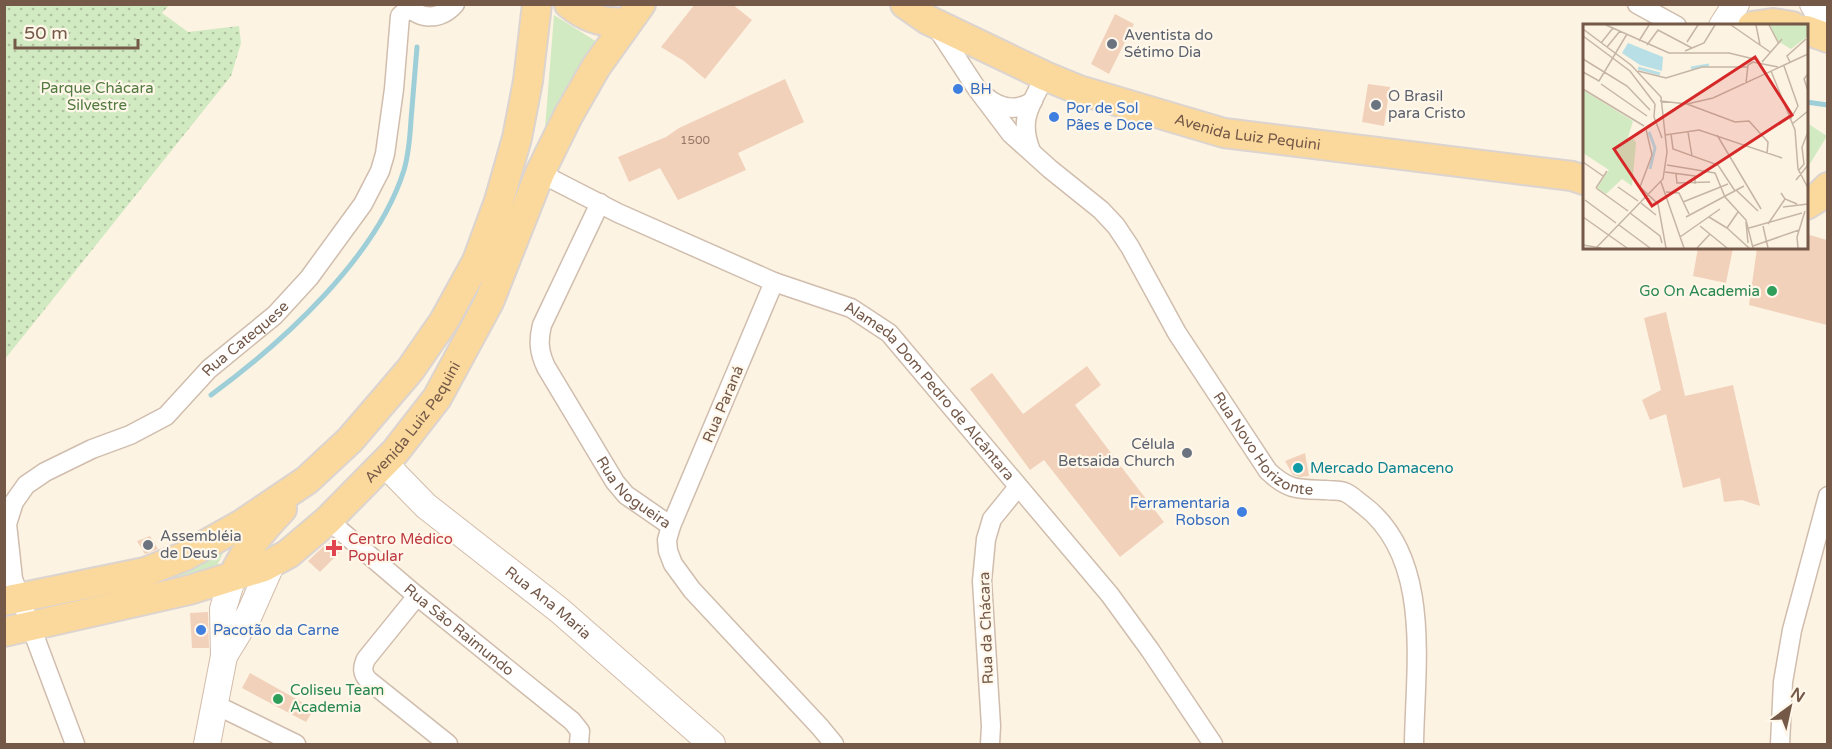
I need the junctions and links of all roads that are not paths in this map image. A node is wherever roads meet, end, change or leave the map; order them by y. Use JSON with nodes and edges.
{"nodes":[{"id":1,"x":455,"y":4,"type":"edge"},
{"id":2,"x":537,"y":4,"type":"edge"},
{"id":3,"x":569,"y":4,"type":"edge"},
{"id":4,"x":882,"y":4,"type":"edge"},
{"id":5,"x":1637,"y":4,"type":"edge"},
{"id":6,"x":1736,"y":4,"type":"edge"},
{"id":7,"x":1813,"y":4,"type":"edge"},
{"id":8,"x":408,"y":6,"type":"edge"},
{"id":9,"x":634,"y":13,"type":"edge"},
{"id":10,"x":922,"y":16,"type":"edge"},
{"id":11,"x":1673,"y":24,"type":"edge"},
{"id":12,"x":1723,"y":24,"type":"edge"},
{"id":13,"x":1827,"y":26,"type":"edge"},
{"id":14,"x":1808,"y":31,"type":"edge"},
{"id":15,"x":1827,"y":38,"type":"edge"},
{"id":16,"x":991,"y":51,"type":"junction"},
{"id":17,"x":1039,"y":88,"type":"junction"},
{"id":18,"x":977,"y":89,"type":"junction"},
{"id":19,"x":1031,"y":151,"type":"junction"},
{"id":20,"x":540,"y":173,"type":"junction"},
{"id":21,"x":1583,"y":180,"type":"edge"},
{"id":22,"x":1827,"y":187,"type":"edge"},
{"id":23,"x":600,"y":203,"type":"junction"},
{"id":24,"x":1808,"y":206,"type":"edge"},
{"id":25,"x":1808,"y":207,"type":"edge"},
{"id":26,"x":1827,"y":210,"type":"edge"},
{"id":27,"x":774,"y":282,"type":"junction"},
{"id":28,"x":384,"y":463,"type":"junction"},
{"id":29,"x":308,"y":480,"type":"junction"},
{"id":30,"x":1018,"y":486,"type":"junction"},
{"id":31,"x":1827,"y":496,"type":"edge"},
{"id":32,"x":328,"y":520,"type":"junction"},
{"id":33,"x":671,"y":526,"type":"junction"},
{"id":34,"x":272,"y":563,"type":"junction"},
{"id":35,"x":233,"y":576,"type":"junction"},
{"id":36,"x":417,"y":596,"type":"junction"},
{"id":37,"x":12,"y":599,"type":"edge"},
{"id":38,"x":18,"y":629,"type":"edge"},
{"id":39,"x":224,"y":656,"type":"junction"},
{"id":40,"x":216,"y":705,"type":"junction"},
{"id":41,"x":75,"y":744,"type":"edge"},
{"id":42,"x":207,"y":744,"type":"edge"},
{"id":43,"x":296,"y":744,"type":"edge"},
{"id":44,"x":448,"y":744,"type":"edge"},
{"id":45,"x":579,"y":744,"type":"edge"},
{"id":46,"x":712,"y":744,"type":"edge"},
{"id":47,"x":834,"y":744,"type":"edge"},
{"id":48,"x":990,"y":744,"type":"edge"},
{"id":49,"x":1213,"y":744,"type":"edge"},
{"id":50,"x":1414,"y":744,"type":"edge"},
{"id":51,"x":1780,"y":744,"type":"edge"}],
"edges":[{"from":1,"to":8,"type":"street"},
{"from":2,"to":29,"type":"main road"},
{"from":3,"to":9,"type":"main road"},
{"from":4,"to":10,"type":"main road","name":"Avenida Luiz Pequini"},
{"from":5,"to":11,"type":"street"},
{"from":6,"to":12,"type":"street"},
{"from":7,"to":13,"type":"street"},
{"from":8,"to":37,"type":"street","name":"Rua Catequese"},
{"from":9,"to":20,"type":"main road","name":"Avenida Luiz Pequini"},
{"from":10,"to":16,"type":"main road","name":"Avenida Luiz Pequini"},
{"from":10,"to":18,"type":"street","name":"Rua Novo Horizonte"},
{"from":14,"to":15,"type":"main road"},
{"from":16,"to":17,"type":"main road","name":"Avenida Luiz Pequini"},
{"from":16,"to":18,"type":"street"},
{"from":17,"to":18,"type":"street"},
{"from":17,"to":19,"type":"street"},
{"from":17,"to":21,"type":"main road","name":"Avenida Luiz Pequini"},
{"from":18,"to":19,"type":"street","name":"Rua Novo Horizonte"},
{"from":19,"to":50,"type":"street","name":"Rua Novo Horizonte"},
{"from":20,"to":23,"type":"street","name":"Alameda Dom Pedro de Alcântara"},
{"from":20,"to":28,"type":"main road","name":"Avenida Luiz Pequini"},
{"from":22,"to":24,"type":"main road"},
{"from":23,"to":27,"type":"street","name":"Alameda Dom Pedro de Alcântara"},
{"from":23,"to":33,"type":"street","name":"Rua Nogueira"},
{"from":25,"to":26,"type":"main road"},
{"from":27,"to":30,"type":"street","name":"Alameda Dom Pedro de Alcântara"},
{"from":27,"to":33,"type":"street","name":"Rua Paraná"},
{"from":28,"to":32,"type":"main road","name":"Avenida Luiz Pequini"},
{"from":28,"to":46,"type":"street","name":"Rua Ana Maria"},
{"from":29,"to":35,"type":"main road"},
{"from":29,"to":37,"type":"main road"},
{"from":30,"to":48,"type":"street","name":"Rua da Chácara"},
{"from":30,"to":49,"type":"street","name":"Alameda Dom Pedro de Alcântara"},
{"from":31,"to":51,"type":"street"},
{"from":32,"to":34,"type":"main road","name":"Avenida Luiz Pequini"},
{"from":32,"to":36,"type":"street","name":"Rua São Raimundo"},
{"from":33,"to":47,"type":"street","name":"Rua Nogueira"},
{"from":34,"to":35,"type":"main road","name":"Avenida Luiz Pequini"},
{"from":34,"to":39,"type":"street"},
{"from":35,"to":38,"type":"main road","name":"Avenida Luiz Pequini"},
{"from":35,"to":39,"type":"street"},
{"from":36,"to":44,"type":"street"},
{"from":36,"to":45,"type":"street","name":"Rua São Raimundo"},
{"from":37,"to":38,"type":"street","name":"Rua Catequese"},
{"from":38,"to":41,"type":"street","name":"Rua Catequese"},
{"from":39,"to":40,"type":"street"},
{"from":40,"to":42,"type":"street"},
{"from":40,"to":43,"type":"street"}]}
